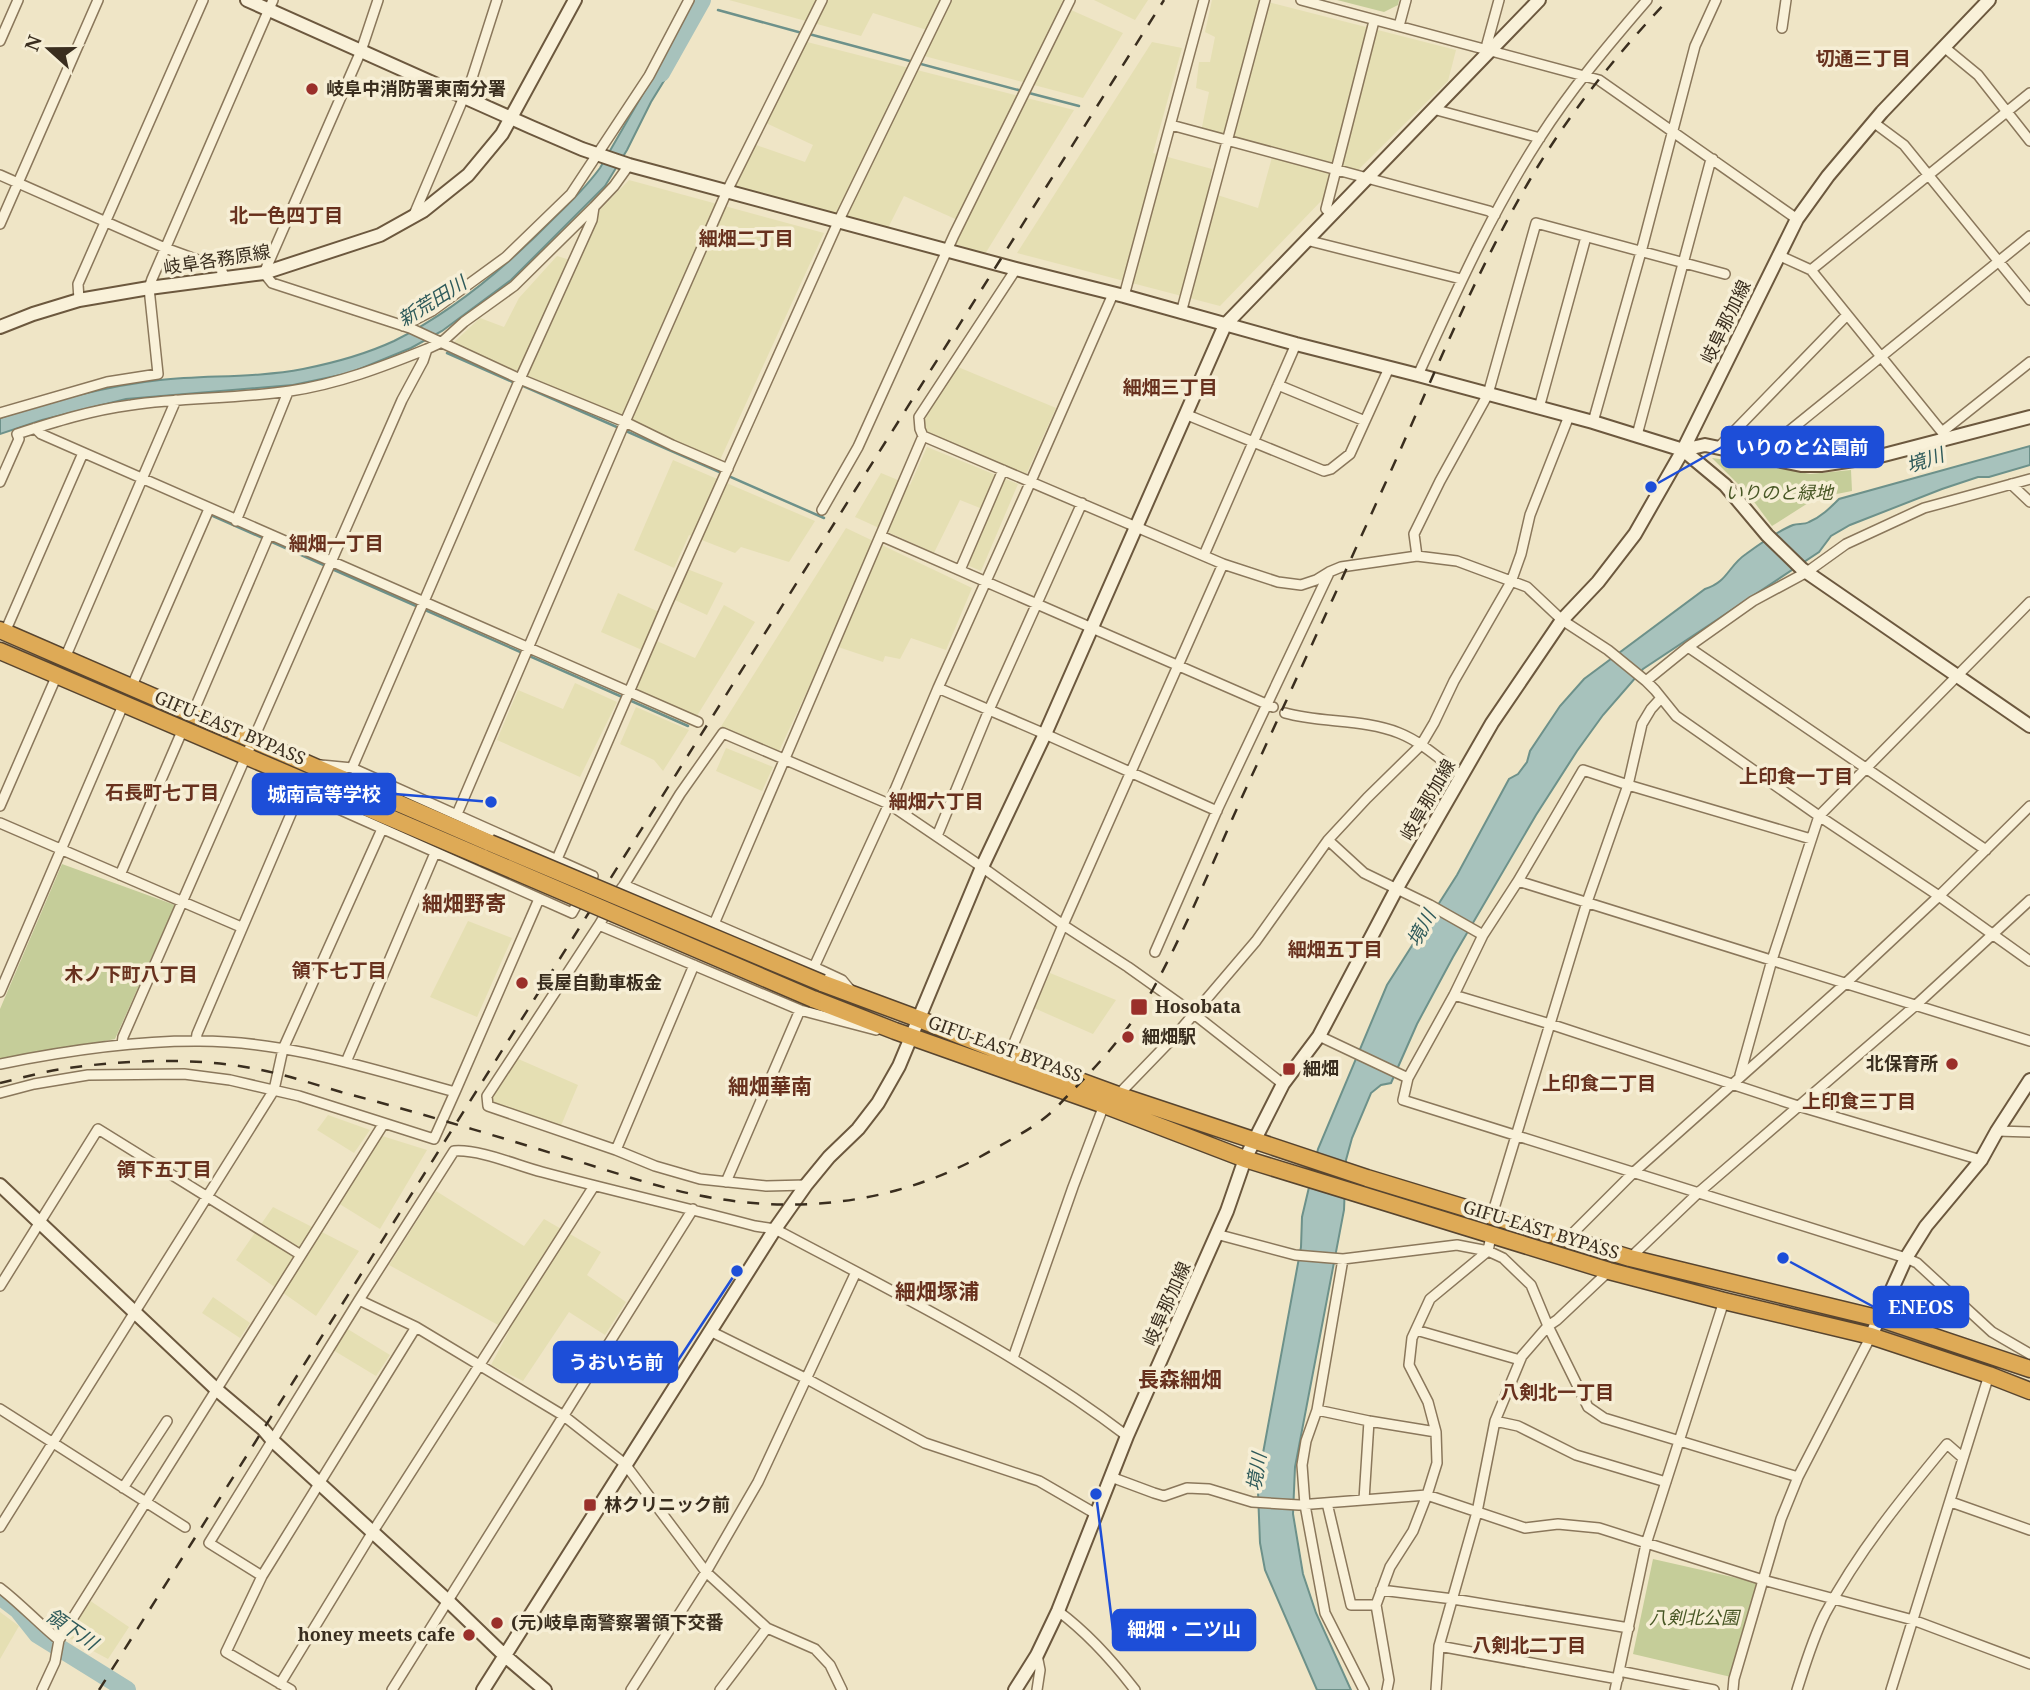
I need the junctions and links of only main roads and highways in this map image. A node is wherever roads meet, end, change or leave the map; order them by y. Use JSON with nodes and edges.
{"nodes":[{"id":1,"x":3,"y":631,"type":"edge"},
{"id":2,"x":0,"y":651,"type":"edge"},
{"id":3,"x":249,"y":748,"type":"junction"},
{"id":4,"x":487,"y":851,"type":"junction"},
{"id":5,"x":2030,"y":1369,"type":"edge"},
{"id":6,"x":2030,"y":1391,"type":"edge"}],
"edges":[{"from":1,"to":3,"type":"highway","name":"GIFU-EAST BYPASS"},
{"from":2,"to":3,"type":"highway","name":"GIFU-EAST BYPASS"},
{"from":3,"to":4,"type":"highway","name":"GIFU-EAST BYPASS"},
{"from":4,"to":5,"type":"highway","name":"GIFU-EAST BYPASS","bridge":true},
{"from":4,"to":6,"type":"highway","name":"GIFU-EAST BYPASS","bridge":true}]}
